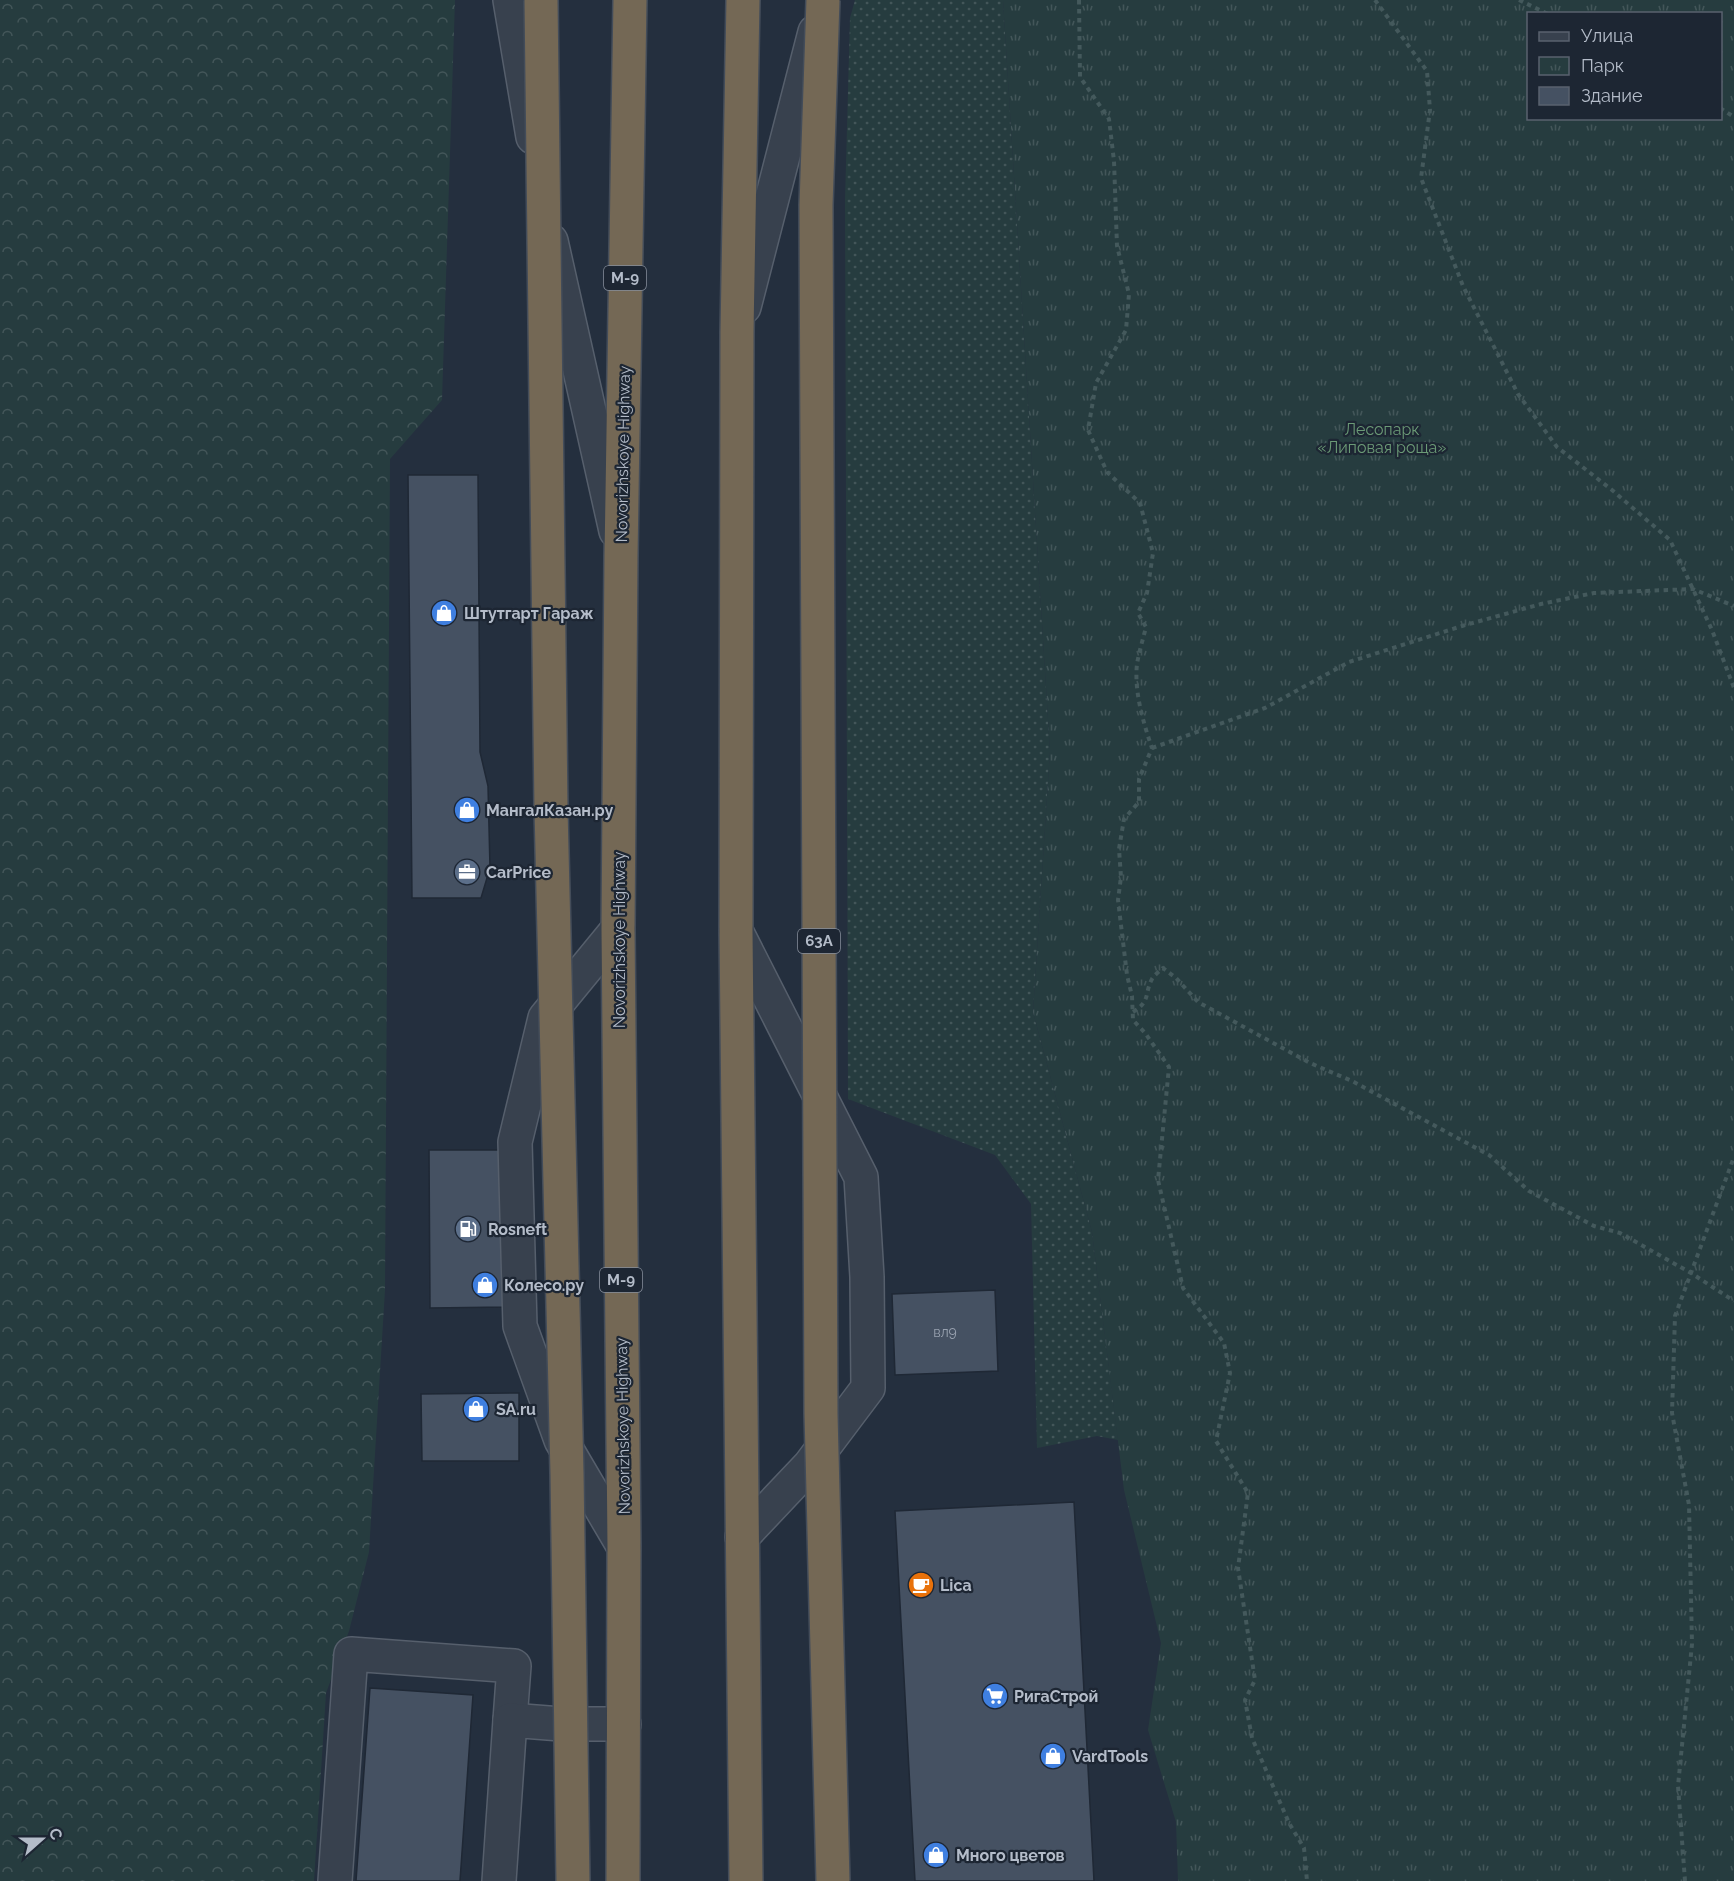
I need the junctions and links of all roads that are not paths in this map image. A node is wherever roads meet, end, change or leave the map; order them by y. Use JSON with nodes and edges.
{"nodes":[{"id":1,"x":510,"y":0,"type":"edge"},
{"id":2,"x":541,"y":0,"type":"edge"},
{"id":3,"x":630,"y":0,"type":"edge"},
{"id":4,"x":743,"y":0,"type":"edge"},
{"id":5,"x":823,"y":0,"type":"edge"},
{"id":6,"x":737,"y":332,"type":"junction"},
{"id":7,"x":621,"y":556,"type":"junction"},
{"id":8,"x":618,"y":929,"type":"junction"},
{"id":9,"x":736,"y":932,"type":"junction"},
{"id":10,"x":742,"y":1537,"type":"junction"},
{"id":11,"x":624,"y":1547,"type":"junction"},
{"id":12,"x":510,"y":1720,"type":"junction"},
{"id":13,"x":624,"y":1724,"type":"junction"},
{"id":14,"x":335,"y":1881,"type":"edge"},
{"id":15,"x":499,"y":1881,"type":"edge"},
{"id":16,"x":573,"y":1881,"type":"edge"},
{"id":17,"x":623,"y":1881,"type":"edge"},
{"id":18,"x":746,"y":1881,"type":"edge"},
{"id":19,"x":833,"y":1881,"type":"edge"}],
"edges":[{"from":1,"to":7,"type":"street"},
{"from":2,"to":16,"type":"highway","bridge":true},
{"from":3,"to":7,"type":"highway","name":"Novorizhskoye Highway","number":"М-9"},
{"from":4,"to":6,"type":"highway"},
{"from":5,"to":6,"type":"street"},
{"from":5,"to":19,"type":"highway","number":"63A","bridge":true},
{"from":6,"to":9,"type":"highway"},
{"from":7,"to":8,"type":"highway","name":"Novorizhskoye Highway","number":"М-9"},
{"from":8,"to":11,"type":"highway","name":"Novorizhskoye Highway","number":"М-9"},
{"from":8,"to":11,"type":"street"},
{"from":9,"to":10,"type":"highway"},
{"from":9,"to":10,"type":"street"},
{"from":10,"to":18,"type":"highway"},
{"from":11,"to":13,"type":"highway","name":"Novorizhskoye Highway","number":"М-9"},
{"from":12,"to":13,"type":"street"},
{"from":12,"to":14,"type":"street"},
{"from":12,"to":15,"type":"street"},
{"from":13,"to":17,"type":"highway","name":"Novorizhskoye Highway","number":"М-9"}]}
